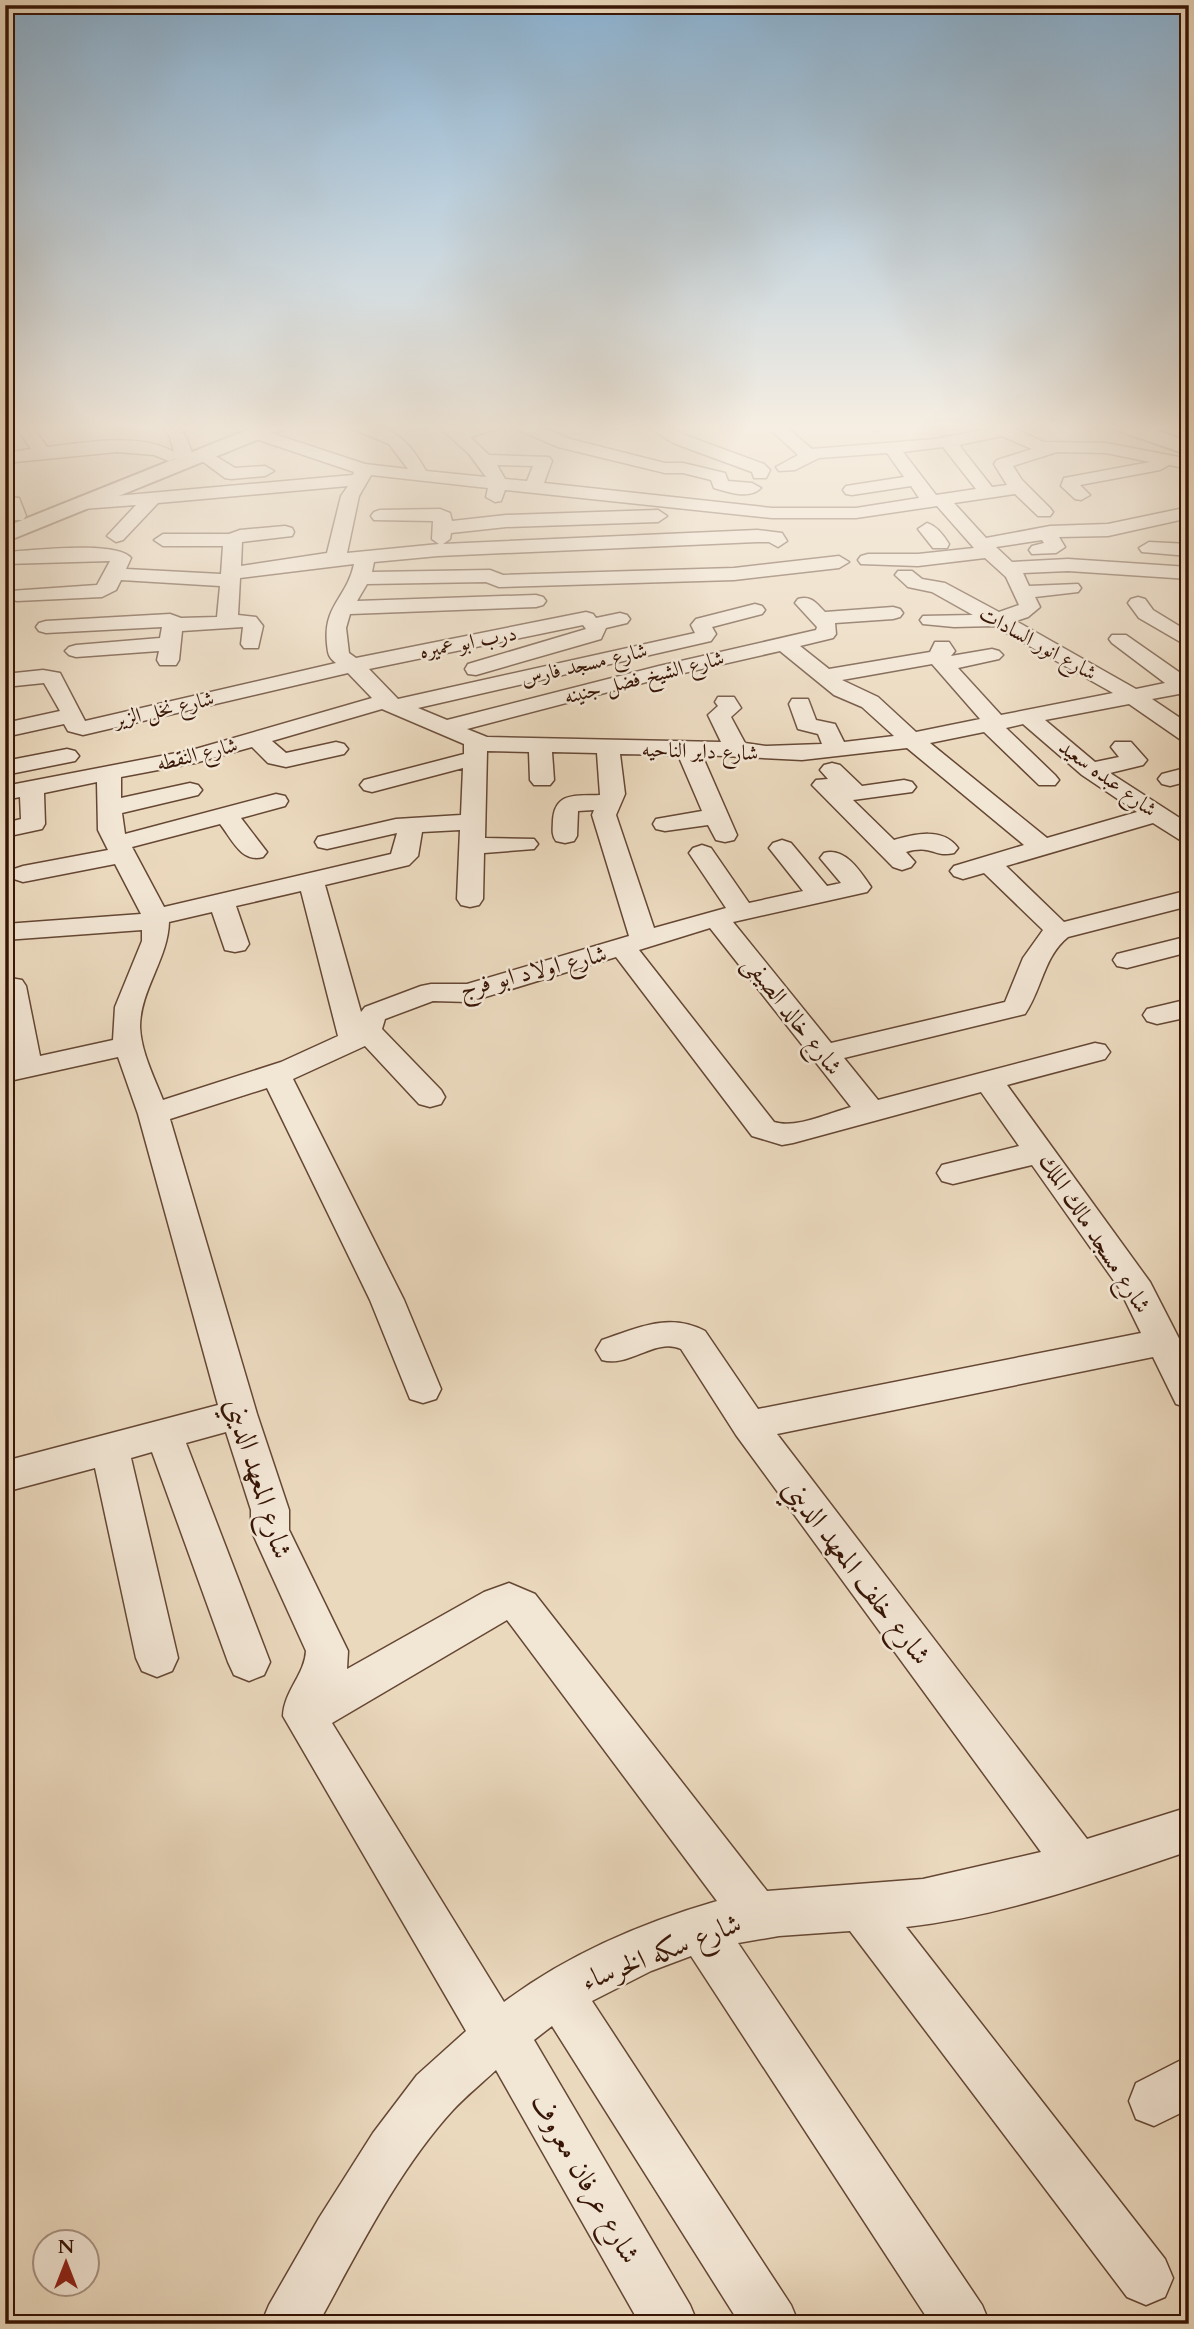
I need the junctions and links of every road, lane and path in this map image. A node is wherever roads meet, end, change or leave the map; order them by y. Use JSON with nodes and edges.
{"nodes":[{"id":1,"x":130,"y":533,"type":"edge"},
{"id":2,"x":277,"y":533,"type":"edge"},
{"id":3,"x":343,"y":533,"type":"edge"},
{"id":4,"x":443,"y":533,"type":"edge"},
{"id":5,"x":599,"y":533,"type":"edge"},
{"id":6,"x":726,"y":533,"type":"edge"},
{"id":7,"x":930,"y":533,"type":"edge"},
{"id":8,"x":971,"y":533,"type":"edge"},
{"id":9,"x":1093,"y":533,"type":"edge"},
{"id":10,"x":233,"y":540,"type":"junction"},
{"id":11,"x":778,"y":541,"type":"dead end"},
{"id":12,"x":940,"y":544,"type":"junction"},
{"id":13,"x":896,"y":547,"type":"dead end"},
{"id":14,"x":986,"y":548,"type":"junction"},
{"id":15,"x":432,"y":550,"type":"junction"},
{"id":16,"x":961,"y":554,"type":"junction"},
{"id":17,"x":116,"y":555,"type":"junction"},
{"id":18,"x":15,"y":557,"type":"edge"},
{"id":19,"x":740,"y":557,"type":"dead end"},
{"id":20,"x":333,"y":560,"type":"junction"},
{"id":21,"x":868,"y":561,"type":"dead end"},
{"id":22,"x":839,"y":562,"type":"dead end"},
{"id":23,"x":363,"y":568,"type":"junction"},
{"id":24,"x":1009,"y":568,"type":"junction"},
{"id":25,"x":1189,"y":573,"type":"edge"},
{"id":26,"x":722,"y":575,"type":"junction"},
{"id":27,"x":905,"y":575,"type":"dead end"},
{"id":28,"x":490,"y":576,"type":"junction"},
{"id":29,"x":1072,"y":578,"type":"junction"},
{"id":30,"x":231,"y":584,"type":"junction"},
{"id":31,"x":1130,"y":586,"type":"junction"},
{"id":32,"x":1165,"y":589,"type":"dead end"},
{"id":33,"x":1189,"y":590,"type":"edge"},
{"id":34,"x":1024,"y":592,"type":"junction"},
{"id":35,"x":957,"y":593,"type":"junction"},
{"id":36,"x":733,"y":595,"type":"dead end"},
{"id":37,"x":196,"y":599,"type":"dead end"},
{"id":38,"x":342,"y":608,"type":"junction"},
{"id":39,"x":1117,"y":609,"type":"dead end"},
{"id":40,"x":755,"y":610,"type":"dead end"},
{"id":41,"x":995,"y":618,"type":"junction"},
{"id":42,"x":620,"y":619,"type":"dead end"},
{"id":43,"x":930,"y":620,"type":"dead end"},
{"id":44,"x":1159,"y":621,"type":"junction"},
{"id":45,"x":1189,"y":621,"type":"edge"},
{"id":46,"x":227,"y":622,"type":"junction"},
{"id":47,"x":46,"y":627,"type":"dead end"},
{"id":48,"x":1119,"y":639,"type":"dead end"},
{"id":49,"x":1083,"y":641,"type":"dead end"},
{"id":50,"x":1189,"y":641,"type":"edge"},
{"id":51,"x":251,"y":644,"type":"dead end"},
{"id":52,"x":783,"y":644,"type":"junction"},
{"id":53,"x":76,"y":650,"type":"dead end"},
{"id":54,"x":1052,"y":650,"type":"junction"},
{"id":55,"x":169,"y":651,"type":"junction"},
{"id":56,"x":992,"y":654,"type":"dead end"},
{"id":57,"x":26,"y":655,"type":"dead end"},
{"id":58,"x":941,"y":655,"type":"junction"},
{"id":59,"x":350,"y":666,"type":"junction"},
{"id":60,"x":780,"y":673,"type":"dead end"},
{"id":61,"x":648,"y":675,"type":"junction"},
{"id":62,"x":825,"y":676,"type":"junction"},
{"id":63,"x":15,"y":680,"type":"edge"},
{"id":64,"x":1187,"y":687,"type":"edge"},
{"id":65,"x":475,"y":689,"type":"junction"},
{"id":66,"x":681,"y":692,"type":"dead end"},
{"id":67,"x":1134,"y":695,"type":"junction"},
{"id":68,"x":615,"y":696,"type":"dead end"},
{"id":69,"x":726,"y":702,"type":"dead end"},
{"id":70,"x":390,"y":704,"type":"junction"},
{"id":71,"x":175,"y":707,"type":"junction"},
{"id":72,"x":72,"y":715,"type":"junction"},
{"id":73,"x":1029,"y":718,"type":"junction"},
{"id":74,"x":994,"y":725,"type":"junction"},
{"id":75,"x":444,"y":728,"type":"junction"},
{"id":76,"x":5,"y":730,"type":"edge"},
{"id":77,"x":1189,"y":735,"type":"edge"},
{"id":78,"x":256,"y":738,"type":"junction"},
{"id":79,"x":911,"y":740,"type":"junction"},
{"id":80,"x":540,"y":746,"type":"junction"},
{"id":81,"x":608,"y":747,"type":"junction"},
{"id":82,"x":1122,"y":747,"type":"dead end"},
{"id":83,"x":687,"y":748,"type":"junction"},
{"id":84,"x":336,"y":749,"type":"dead end"},
{"id":85,"x":476,"y":750,"type":"junction"},
{"id":86,"x":824,"y":751,"type":"junction"},
{"id":87,"x":752,"y":756,"type":"junction"},
{"id":88,"x":285,"y":760,"type":"junction"},
{"id":89,"x":5,"y":768,"type":"edge"},
{"id":90,"x":1090,"y":770,"type":"junction"},
{"id":91,"x":263,"y":772,"type":"dead end"},
{"id":92,"x":109,"y":773,"type":"junction"},
{"id":93,"x":1047,"y":779,"type":"dead end"},
{"id":94,"x":542,"y":780,"type":"dead end"},
{"id":95,"x":833,"y":783,"type":"junction"},
{"id":96,"x":44,"y":785,"type":"junction"},
{"id":97,"x":372,"y":785,"type":"dead end"},
{"id":98,"x":904,"y":787,"type":"dead end"},
{"id":99,"x":190,"y":790,"type":"dead end"},
{"id":100,"x":5,"y":793,"type":"edge"},
{"id":101,"x":275,"y":801,"type":"dead end"},
{"id":102,"x":610,"y":803,"type":"junction"},
{"id":103,"x":111,"y":808,"type":"junction"},
{"id":104,"x":225,"y":814,"type":"junction"},
{"id":105,"x":829,"y":820,"type":"dead end"},
{"id":106,"x":1176,"y":823,"type":"edge"},
{"id":107,"x":665,"y":824,"type":"dead end"},
{"id":108,"x":411,"y":825,"type":"junction"},
{"id":109,"x":5,"y":830,"type":"edge"},
{"id":110,"x":472,"y":834,"type":"junction"},
{"id":111,"x":565,"y":836,"type":"dead end"},
{"id":112,"x":327,"y":842,"type":"dead end"},
{"id":113,"x":526,"y":844,"type":"dead end"},
{"id":114,"x":782,"y":848,"type":"dead end"},
{"id":115,"x":945,"y":848,"type":"dead end"},
{"id":116,"x":119,"y":849,"type":"junction"},
{"id":117,"x":1044,"y":849,"type":"junction"},
{"id":118,"x":702,"y":853,"type":"dead end"},
{"id":119,"x":833,"y":858,"type":"dead end"},
{"id":120,"x":990,"y":864,"type":"junction"},
{"id":121,"x":963,"y":871,"type":"dead end"},
{"id":122,"x":23,"y":874,"type":"dead end"},
{"id":123,"x":311,"y":881,"type":"junction"},
{"id":124,"x":254,"y":894,"type":"junction"},
{"id":125,"x":821,"y":896,"type":"junction"},
{"id":126,"x":1189,"y":898,"type":"edge"},
{"id":127,"x":470,"y":899,"type":"dead end"},
{"id":128,"x":222,"y":902,"type":"junction"},
{"id":129,"x":729,"y":915,"type":"junction"},
{"id":130,"x":156,"y":919,"type":"junction"},
{"id":131,"x":1059,"y":931,"type":"junction"},
{"id":132,"x":5,"y":932,"type":"edge"},
{"id":133,"x":235,"y":944,"type":"dead end"},
{"id":134,"x":634,"y":944,"type":"junction"},
{"id":135,"x":1189,"y":944,"type":"edge"},
{"id":136,"x":1127,"y":961,"type":"dead end"},
{"id":137,"x":5,"y":985,"type":"edge"},
{"id":138,"x":1189,"y":1008,"type":"edge"},
{"id":139,"x":1157,"y":1015,"type":"dead end"},
{"id":140,"x":360,"y":1036,"type":"junction"},
{"id":141,"x":128,"y":1046,"type":"junction"},
{"id":142,"x":1095,"y":1052,"type":"dead end"},
{"id":143,"x":824,"y":1054,"type":"junction"},
{"id":144,"x":16,"y":1071,"type":"edge"},
{"id":145,"x":275,"y":1074,"type":"junction"},
{"id":146,"x":988,"y":1080,"type":"junction"},
{"id":147,"x":430,"y":1097,"type":"dead end"},
{"id":148,"x":870,"y":1112,"type":"junction"},
{"id":149,"x":153,"y":1114,"type":"junction"},
{"id":150,"x":1041,"y":1152,"type":"junction"},
{"id":151,"x":953,"y":1173,"type":"dead end"},
{"id":152,"x":1163,"y":1342,"type":"junction"},
{"id":153,"x":614,"y":1350,"type":"dead end"},
{"id":154,"x":423,"y":1389,"type":"dead end"},
{"id":155,"x":1189,"y":1394,"type":"edge"},
{"id":156,"x":239,"y":1414,"type":"junction"},
{"id":157,"x":749,"y":1425,"type":"junction"},
{"id":158,"x":165,"y":1435,"type":"junction"},
{"id":159,"x":110,"y":1450,"type":"junction"},
{"id":160,"x":5,"y":1477,"type":"edge"},
{"id":161,"x":157,"y":1658,"type":"dead end"},
{"id":162,"x":249,"y":1662,"type":"dead end"},
{"id":163,"x":304,"y":1716,"type":"junction"},
{"id":164,"x":1189,"y":1829,"type":"edge"},
{"id":165,"x":1078,"y":1866,"type":"junction"},
{"id":166,"x":861,"y":1907,"type":"junction"},
{"id":167,"x":757,"y":1916,"type":"junction"},
{"id":168,"x":701,"y":1930,"type":"junction"},
{"id":169,"x":558,"y":1992,"type":"junction"},
{"id":170,"x":499,"y":2034,"type":"junction"},
{"id":171,"x":1146,"y":2278,"type":"dead end"},
{"id":172,"x":288,"y":2324,"type":"edge"},
{"id":173,"x":671,"y":2324,"type":"edge"},
{"id":174,"x":772,"y":2324,"type":"edge"},
{"id":175,"x":963,"y":2324,"type":"edge"}],
"edges":[{"from":1,"to":17,"type":"street"},
{"from":2,"to":10,"type":"street"},
{"from":3,"to":20,"type":"street"},
{"from":4,"to":15,"type":"street"},
{"from":5,"to":15,"type":"street"},
{"from":6,"to":11,"type":"street"},
{"from":7,"to":12,"type":"street"},
{"from":8,"to":14,"type":"street"},
{"from":9,"to":14,"type":"street"},
{"from":10,"to":17,"type":"street"},
{"from":10,"to":30,"type":"street"},
{"from":12,"to":13,"type":"street"},
{"from":12,"to":16,"type":"street"},
{"from":14,"to":16,"type":"street"},
{"from":14,"to":24,"type":"street"},
{"from":15,"to":23,"type":"street"},
{"from":16,"to":21,"type":"street"},
{"from":17,"to":18,"type":"street"},
{"from":17,"to":18,"type":"street"},
{"from":17,"to":30,"type":"street"},
{"from":19,"to":28,"type":"street"},
{"from":20,"to":23,"type":"street"},
{"from":20,"to":30,"type":"street"},
{"from":22,"to":26,"type":"street"},
{"from":23,"to":28,"type":"street"},
{"from":23,"to":38,"type":"street","name":"شارع داير الناحيه"},
{"from":24,"to":29,"type":"street"},
{"from":24,"to":34,"type":"street"},
{"from":25,"to":31,"type":"street"},
{"from":26,"to":28,"type":"street"},
{"from":26,"to":36,"type":"street"},
{"from":27,"to":35,"type":"street","name":"شارع انور السادات"},
{"from":29,"to":31,"type":"street"},
{"from":29,"to":34,"type":"street"},
{"from":30,"to":37,"type":"street"},
{"from":30,"to":46,"type":"street"},
{"from":31,"to":44,"type":"street"},
{"from":32,"to":33,"type":"street"},
{"from":34,"to":41,"type":"street"},
{"from":35,"to":41,"type":"street","name":"شارع انور السادات"},
{"from":35,"to":52,"type":"street","name":"شارع الشيخ فضل جنينه"},
{"from":38,"to":59,"type":"street","name":"شارع داير الناحيه"},
{"from":38,"to":59,"type":"street","name":"درب ابو عميره"},
{"from":39,"to":44,"type":"street"},
{"from":40,"to":65,"type":"street","name":"شارع مسجد فارس"},
{"from":41,"to":43,"type":"street"},
{"from":41,"to":54,"type":"street","name":"شارع انور السادات"},
{"from":42,"to":65,"type":"street"},
{"from":44,"to":45,"type":"street"},
{"from":44,"to":50,"type":"street"},
{"from":46,"to":51,"type":"street"},
{"from":46,"to":55,"type":"street"},
{"from":47,"to":55,"type":"street"},
{"from":48,"to":64,"type":"street"},
{"from":49,"to":54,"type":"street"},
{"from":52,"to":61,"type":"street","name":"شارع الشيخ فضل جنينه"},
{"from":52,"to":62,"type":"street"},
{"from":53,"to":55,"type":"street"},
{"from":54,"to":67,"type":"street","name":"شارع انور السادات"},
{"from":55,"to":71,"type":"street"},
{"from":56,"to":58,"type":"street"},
{"from":57,"to":63,"type":"street"},
{"from":58,"to":62,"type":"street"},
{"from":58,"to":74,"type":"street"},
{"from":59,"to":70,"type":"street","name":"شارع داير الناحيه"},
{"from":59,"to":71,"type":"street","name":"شارع نخل الزير"},
{"from":60,"to":62,"type":"street"},
{"from":61,"to":66,"type":"street"},
{"from":61,"to":68,"type":"street"},
{"from":61,"to":75,"type":"street","name":"شارع الشيخ فضل جنينه"},
{"from":62,"to":79,"type":"street"},
{"from":62,"to":86,"type":"street"},
{"from":63,"to":72,"type":"street"},
{"from":64,"to":67,"type":"street","name":"شارع داير الناحيه"},
{"from":65,"to":70,"type":"street","name":"شارع مسجد فارس"},
{"from":67,"to":73,"type":"street","name":"شارع داير الناحيه"},
{"from":67,"to":77,"type":"street","name":"شارع انور السادات"},
{"from":69,"to":87,"type":"street"},
{"from":70,"to":75,"type":"street","name":"شارع داير الناحيه"},
{"from":70,"to":78,"type":"street","name":"شارع النقطه"},
{"from":71,"to":72,"type":"street","name":"شارع نخل الزير"},
{"from":72,"to":76,"type":"street"},
{"from":73,"to":74,"type":"street","name":"شارع داير الناحيه"},
{"from":73,"to":90,"type":"street","name":"شارع عبده سعيد"},
{"from":74,"to":79,"type":"street","name":"شارع داير الناحيه"},
{"from":74,"to":93,"type":"street"},
{"from":75,"to":85,"type":"street","name":"شارع داير الناحيه"},
{"from":78,"to":88,"type":"street"},
{"from":78,"to":92,"type":"street","name":"شارع النقطه"},
{"from":79,"to":86,"type":"street","name":"شارع داير الناحيه"},
{"from":79,"to":117,"type":"street"},
{"from":80,"to":81,"type":"street","name":"شارع داير الناحيه"},
{"from":80,"to":85,"type":"street","name":"شارع داير الناحيه"},
{"from":80,"to":94,"type":"street"},
{"from":81,"to":83,"type":"street","name":"شارع داير الناحيه"},
{"from":81,"to":102,"type":"street"},
{"from":82,"to":90,"type":"street"},
{"from":83,"to":87,"type":"street","name":"شارع داير الناحيه"},
{"from":83,"to":107,"type":"street"},
{"from":84,"to":88,"type":"street"},
{"from":85,"to":97,"type":"street"},
{"from":85,"to":110,"type":"street"},
{"from":86,"to":87,"type":"street","name":"شارع داير الناحيه"},
{"from":86,"to":95,"type":"street"},
{"from":88,"to":91,"type":"street"},
{"from":89,"to":96,"type":"street"},
{"from":90,"to":106,"type":"street","name":"شارع عبده سعيد"},
{"from":92,"to":96,"type":"street","name":"شارع النقطه"},
{"from":92,"to":103,"type":"street"},
{"from":95,"to":98,"type":"street"},
{"from":95,"to":105,"type":"street"},
{"from":95,"to":115,"type":"street"},
{"from":96,"to":100,"type":"street","name":"شارع النقطه"},
{"from":96,"to":109,"type":"street"},
{"from":99,"to":103,"type":"street"},
{"from":101,"to":104,"type":"street"},
{"from":102,"to":111,"type":"street"},
{"from":102,"to":134,"type":"street"},
{"from":103,"to":116,"type":"street"},
{"from":104,"to":116,"type":"street"},
{"from":104,"to":124,"type":"street"},
{"from":106,"to":117,"type":"street"},
{"from":108,"to":110,"type":"street"},
{"from":108,"to":112,"type":"street"},
{"from":108,"to":123,"type":"street"},
{"from":110,"to":113,"type":"street"},
{"from":110,"to":127,"type":"street"},
{"from":114,"to":125,"type":"street"},
{"from":116,"to":122,"type":"street"},
{"from":116,"to":130,"type":"street"},
{"from":117,"to":120,"type":"street"},
{"from":118,"to":129,"type":"street","name":"شارع خالد الصيفى"},
{"from":119,"to":125,"type":"street","name":"شارع اولاد ابو فرج"},
{"from":120,"to":121,"type":"street"},
{"from":120,"to":131,"type":"street"},
{"from":123,"to":124,"type":"street"},
{"from":123,"to":140,"type":"street"},
{"from":124,"to":128,"type":"street"},
{"from":125,"to":129,"type":"street","name":"شارع اولاد ابو فرج"},
{"from":126,"to":131,"type":"street"},
{"from":128,"to":130,"type":"street"},
{"from":128,"to":133,"type":"street"},
{"from":129,"to":134,"type":"street","name":"شارع اولاد ابو فرج"},
{"from":129,"to":143,"type":"street","name":"شارع خالد الصيفى"},
{"from":130,"to":132,"type":"street"},
{"from":130,"to":141,"type":"street"},
{"from":131,"to":143,"type":"street"},
{"from":134,"to":140,"type":"street","name":"شارع اولاد ابو فرج"},
{"from":134,"to":148,"type":"street"},
{"from":135,"to":136,"type":"street"},
{"from":137,"to":144,"type":"street"},
{"from":138,"to":139,"type":"street"},
{"from":140,"to":145,"type":"street","name":"شارع اولاد ابو فرج"},
{"from":140,"to":147,"type":"street"},
{"from":141,"to":144,"type":"street"},
{"from":141,"to":149,"type":"street","name":"شارع المعهد الديني"},
{"from":142,"to":146,"type":"street"},
{"from":143,"to":148,"type":"street","name":"شارع خالد الصيفى"},
{"from":145,"to":149,"type":"street","name":"شارع اولاد ابو فرج"},
{"from":145,"to":154,"type":"street"},
{"from":146,"to":148,"type":"street"},
{"from":146,"to":150,"type":"street","name":"شارع مسجد مالك الملك"},
{"from":149,"to":156,"type":"street","name":"شارع المعهد الديني"},
{"from":150,"to":151,"type":"street"},
{"from":150,"to":152,"type":"street","name":"شارع مسجد مالك الملك"},
{"from":152,"to":155,"type":"street","name":"شارع مسجد مالك الملك"},
{"from":152,"to":157,"type":"street"},
{"from":153,"to":157,"type":"street","name":"شارع خلف المعهد الديني"},
{"from":156,"to":158,"type":"street"},
{"from":156,"to":163,"type":"street","name":"شارع المعهد الديني"},
{"from":157,"to":165,"type":"street","name":"شارع خلف المعهد الديني"},
{"from":158,"to":159,"type":"street"},
{"from":158,"to":162,"type":"street"},
{"from":159,"to":160,"type":"street"},
{"from":159,"to":161,"type":"street"},
{"from":163,"to":167,"type":"street"},
{"from":163,"to":170,"type":"street"},
{"from":164,"to":165,"type":"street","name":"شارع سكه الخرساء"},
{"from":165,"to":166,"type":"street","name":"شارع سكه الخرساء"},
{"from":166,"to":167,"type":"street","name":"شارع سكه الخرساء"},
{"from":166,"to":171,"type":"street"},
{"from":167,"to":168,"type":"street","name":"شارع سكه الخرساء"},
{"from":168,"to":169,"type":"street","name":"شارع سكه الخرساء"},
{"from":168,"to":175,"type":"street"},
{"from":169,"to":170,"type":"street","name":"شارع سكه الخرساء"},
{"from":169,"to":174,"type":"street"},
{"from":170,"to":172,"type":"street","name":"شارع سكه الخرساء"},
{"from":170,"to":173,"type":"street","name":"شارع عرفان معروف"}]}
